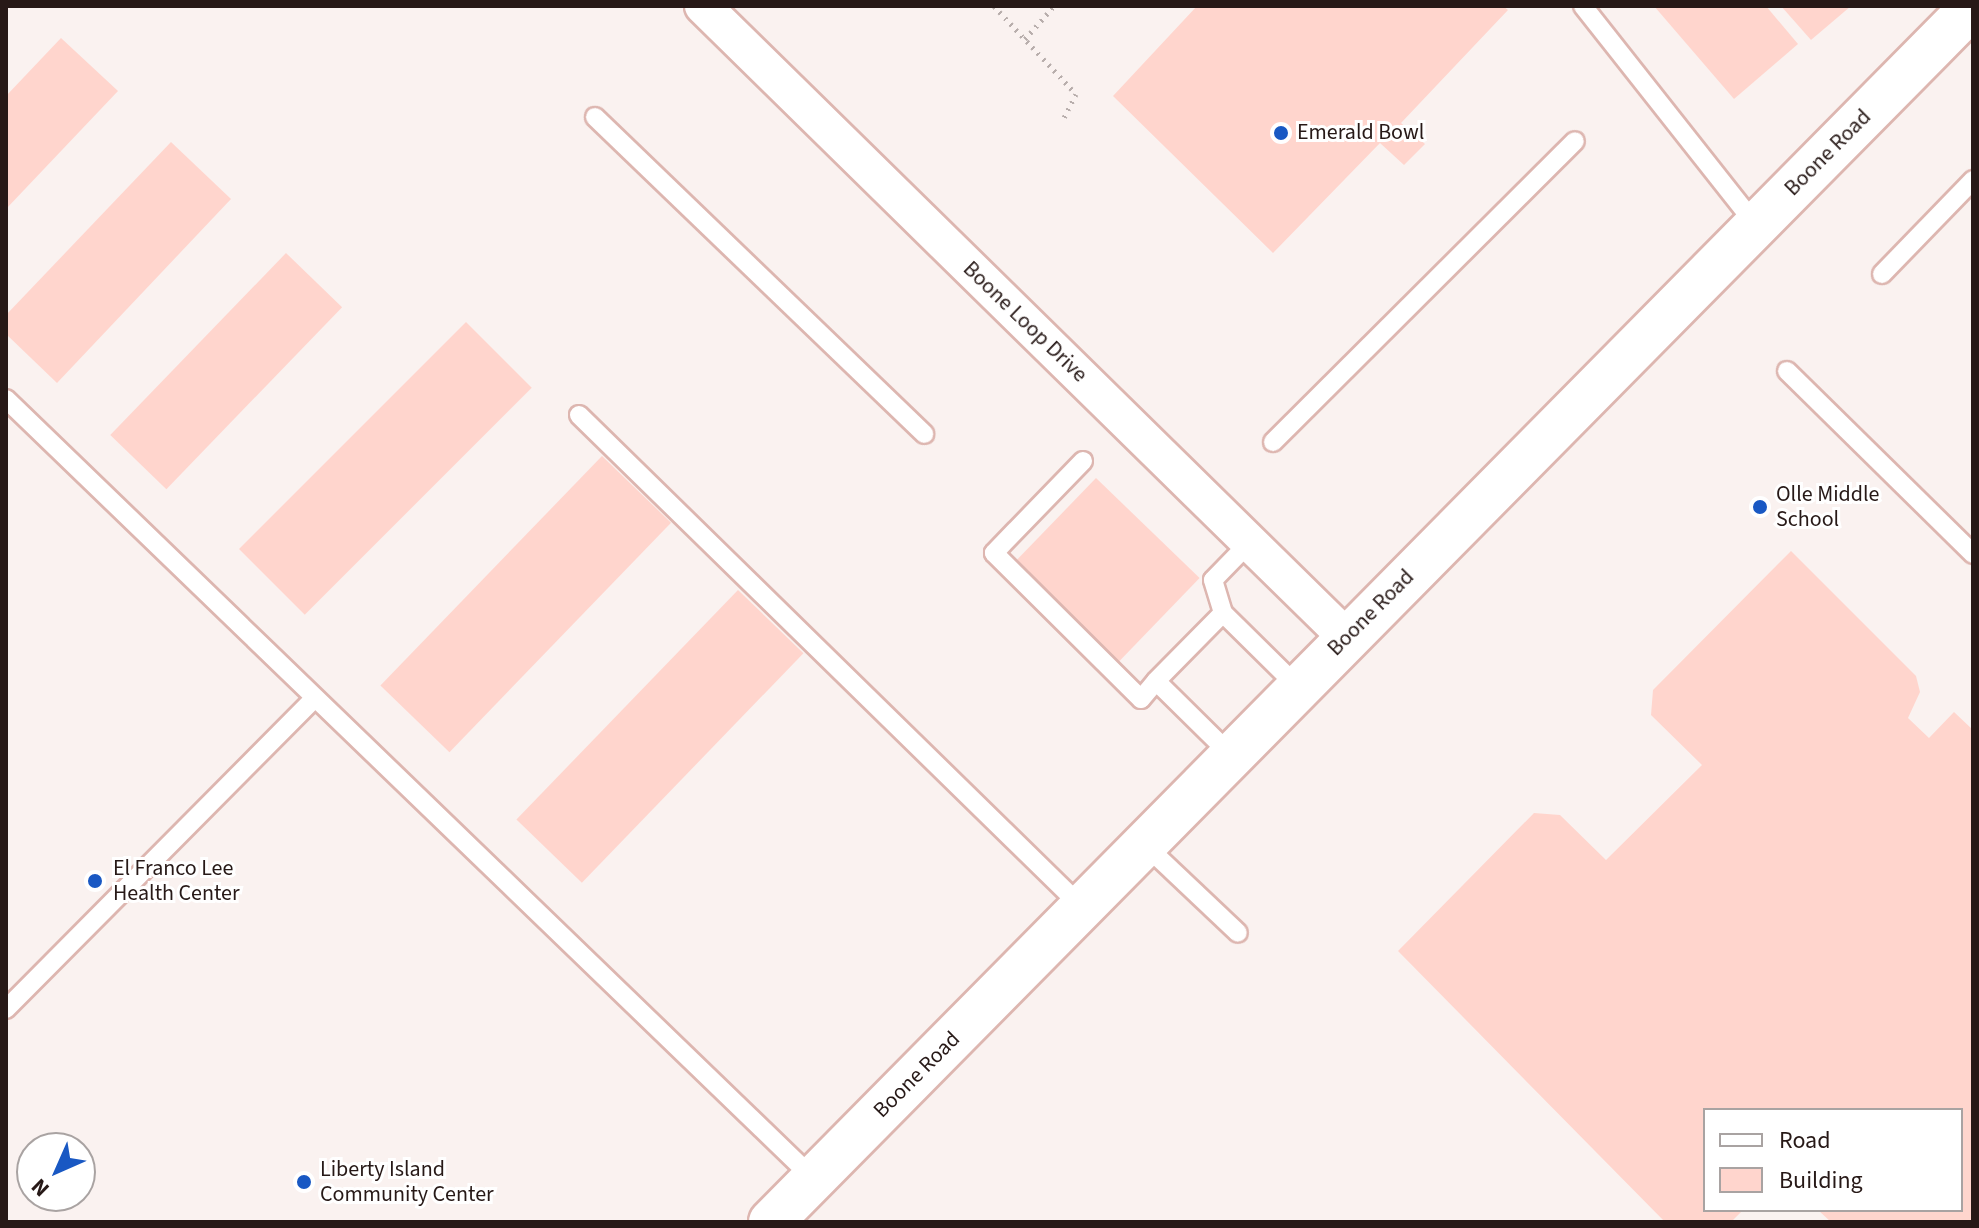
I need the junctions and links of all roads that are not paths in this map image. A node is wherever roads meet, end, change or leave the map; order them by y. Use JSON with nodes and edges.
{"nodes":[{"id":1,"x":703,"y":6,"type":"edge"},
{"id":2,"x":1583,"y":6,"type":"edge"},
{"id":3,"x":1969,"y":7,"type":"edge"},
{"id":4,"x":595,"y":117,"type":"dead end"},
{"id":5,"x":1575,"y":141,"type":"dead end"},
{"id":6,"x":1973,"y":180,"type":"edge"},
{"id":7,"x":1756,"y":225,"type":"junction"},
{"id":8,"x":1882,"y":274,"type":"dead end"},
{"id":9,"x":1787,"y":371,"type":"dead end"},
{"id":10,"x":6,"y":399,"type":"edge"},
{"id":11,"x":579,"y":415,"type":"dead end"},
{"id":12,"x":924,"y":434,"type":"dead end"},
{"id":13,"x":1273,"y":442,"type":"dead end"},
{"id":14,"x":1083,"y":461,"type":"dead end"},
{"id":15,"x":1250,"y":542,"type":"junction"},
{"id":16,"x":1973,"y":554,"type":"edge"},
{"id":17,"x":1223,"y":613,"type":"junction"},
{"id":18,"x":1347,"y":638,"type":"junction"},
{"id":19,"x":1156,"y":681,"type":"junction"},
{"id":20,"x":1298,"y":687,"type":"junction"},
{"id":21,"x":315,"y":698,"type":"junction"},
{"id":22,"x":1232,"y":756,"type":"junction"},
{"id":23,"x":1144,"y":844,"type":"junction"},
{"id":24,"x":1082,"y":907,"type":"junction"},
{"id":25,"x":1238,"y":933,"type":"dead end"},
{"id":26,"x":6,"y":1009,"type":"edge"},
{"id":27,"x":814,"y":1179,"type":"junction"},
{"id":28,"x":771,"y":1222,"type":"edge"}],
"edges":[{"from":1,"to":15,"type":"street","name":"Boone Loop Drive"},
{"from":2,"to":7,"type":"lane"},
{"from":3,"to":7,"type":"street","name":"Boone Road"},
{"from":4,"to":12,"type":"lane"},
{"from":5,"to":13,"type":"lane"},
{"from":6,"to":8,"type":"lane"},
{"from":7,"to":18,"type":"street","name":"Boone Road"},
{"from":9,"to":16,"type":"lane"},
{"from":10,"to":21,"type":"lane"},
{"from":11,"to":24,"type":"lane"},
{"from":14,"to":19,"type":"lane"},
{"from":15,"to":17,"type":"lane"},
{"from":15,"to":18,"type":"street","name":"Boone Loop Drive"},
{"from":17,"to":19,"type":"lane"},
{"from":17,"to":20,"type":"lane"},
{"from":18,"to":20,"type":"street","name":"Boone Road"},
{"from":19,"to":22,"type":"lane"},
{"from":20,"to":22,"type":"street","name":"Boone Road"},
{"from":21,"to":26,"type":"lane"},
{"from":21,"to":27,"type":"lane"},
{"from":22,"to":23,"type":"street","name":"Boone Road"},
{"from":23,"to":24,"type":"street","name":"Boone Road"},
{"from":23,"to":25,"type":"lane"},
{"from":24,"to":27,"type":"street","name":"Boone Road"},
{"from":27,"to":28,"type":"street","name":"Boone Road"}]}
